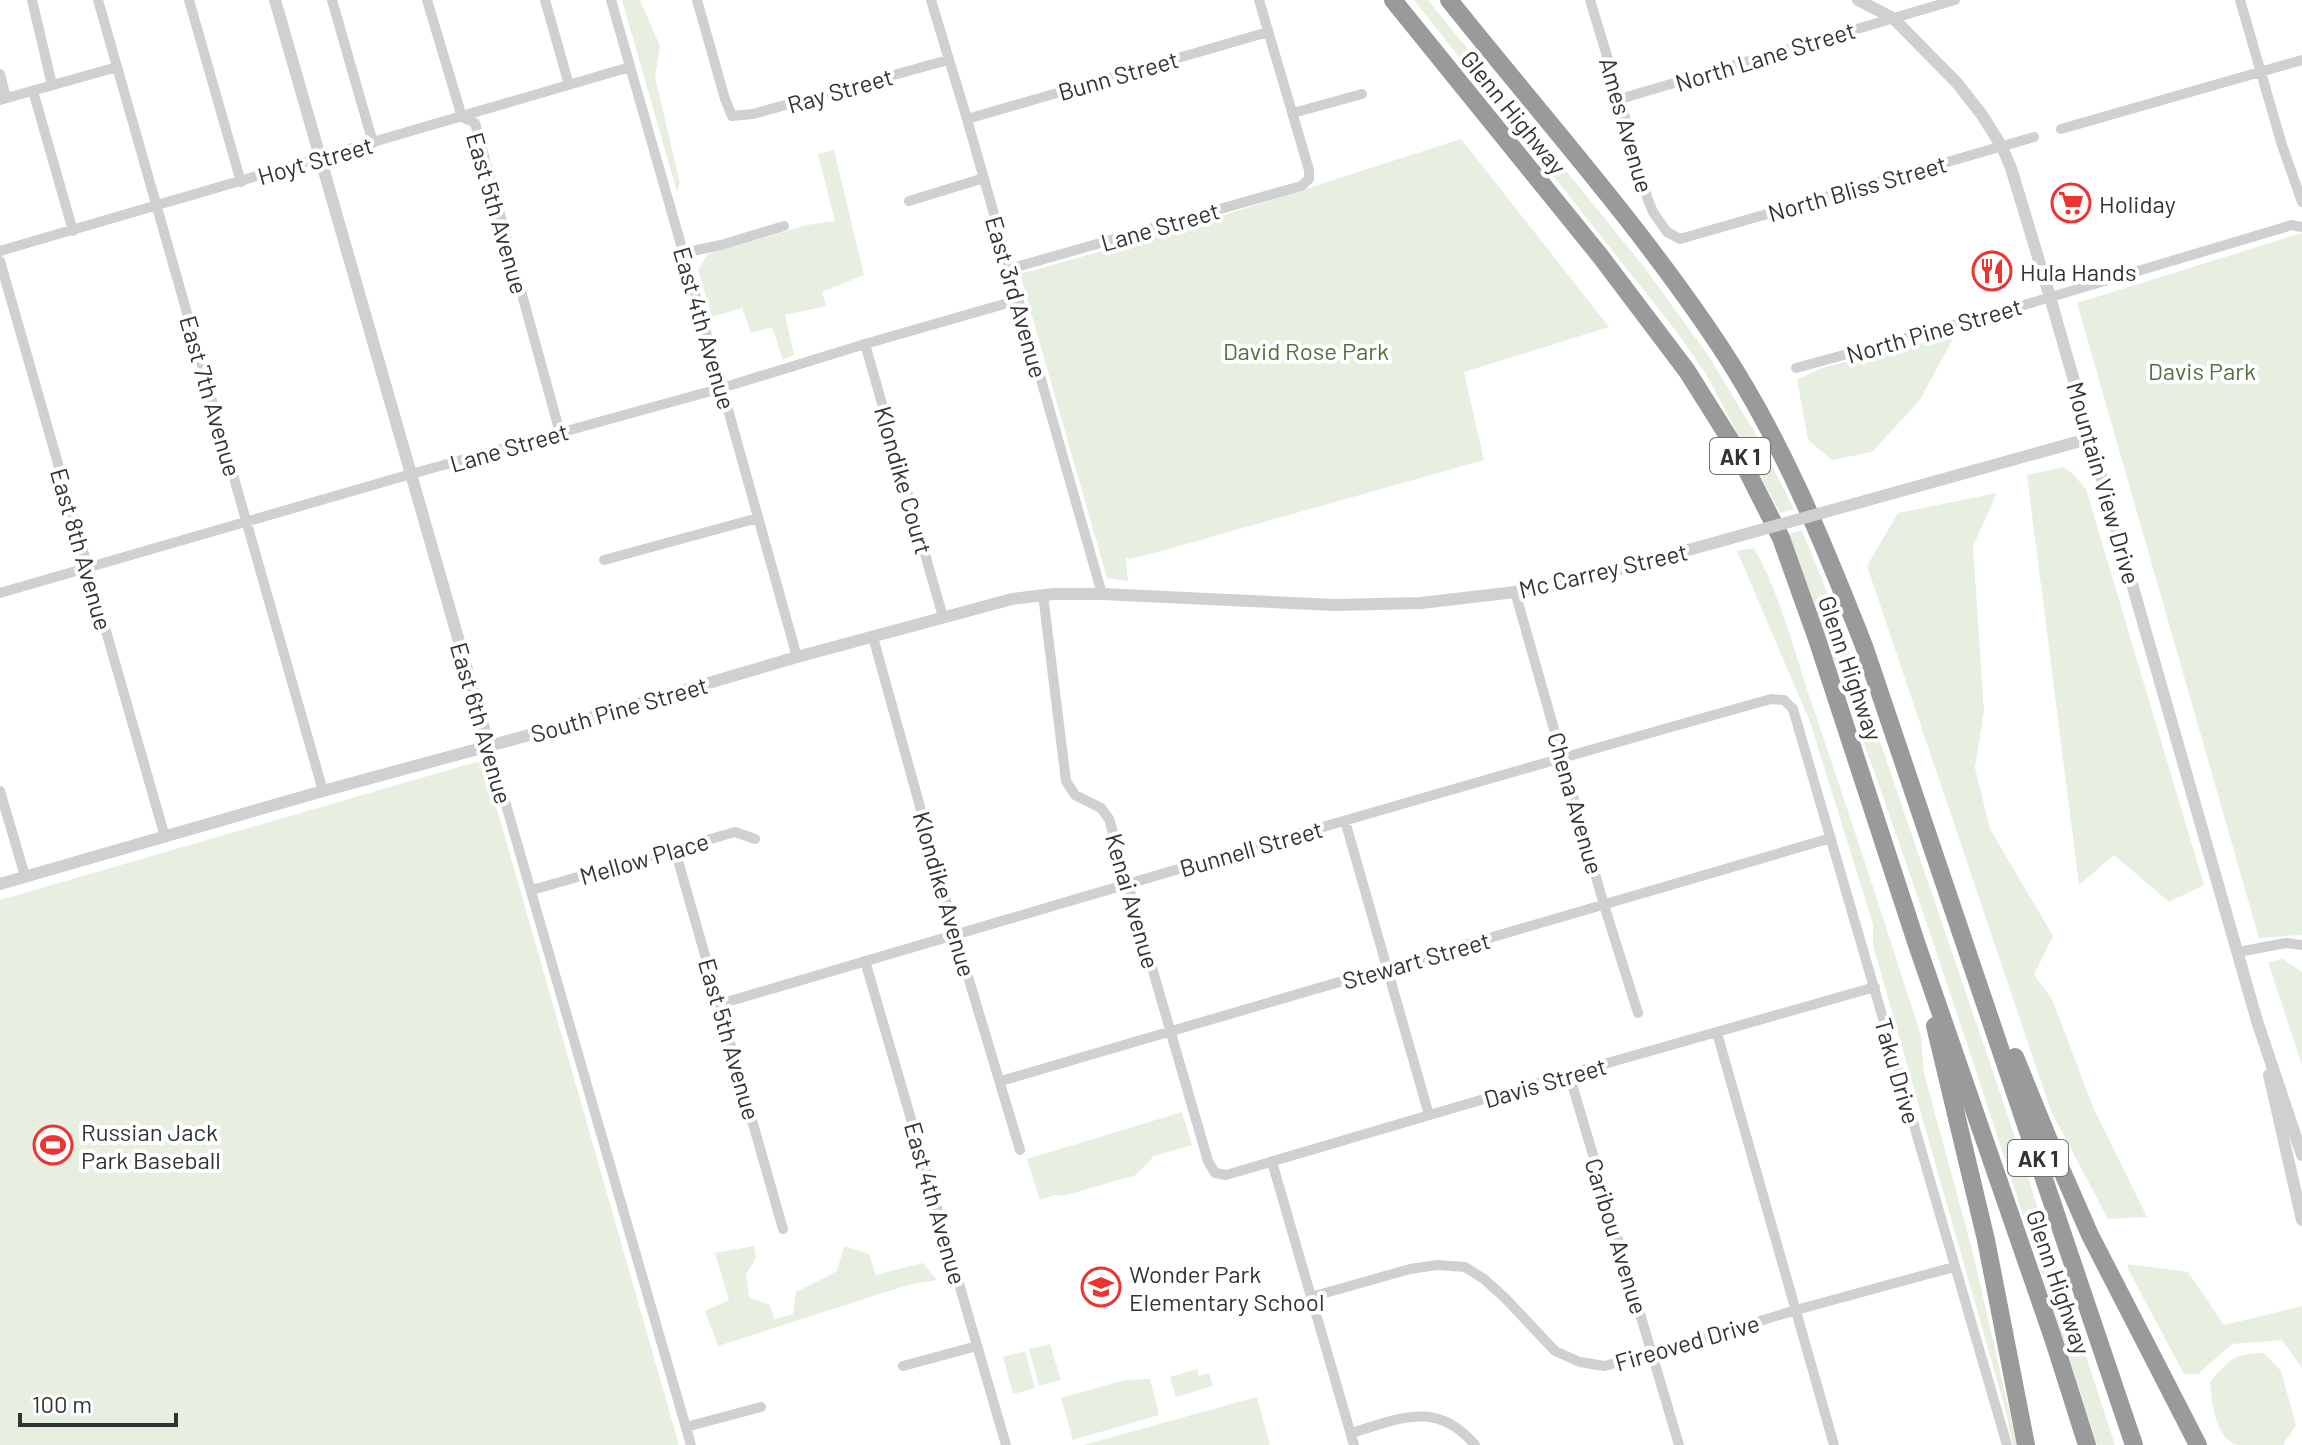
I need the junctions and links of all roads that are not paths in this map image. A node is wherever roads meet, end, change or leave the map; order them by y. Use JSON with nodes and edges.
{"nodes":[{"id":1,"x":32,"y":0,"type":"edge"},
{"id":2,"x":98,"y":0,"type":"edge"},
{"id":3,"x":189,"y":0,"type":"edge"},
{"id":4,"x":275,"y":0,"type":"edge"},
{"id":5,"x":332,"y":0,"type":"edge"},
{"id":6,"x":427,"y":0,"type":"edge"},
{"id":7,"x":545,"y":0,"type":"edge"},
{"id":8,"x":611,"y":0,"type":"edge"},
{"id":9,"x":697,"y":0,"type":"edge"},
{"id":10,"x":931,"y":0,"type":"edge"},
{"id":11,"x":1259,"y":0,"type":"edge"},
{"id":12,"x":1393,"y":0,"type":"edge"},
{"id":13,"x":1449,"y":0,"type":"edge"},
{"id":14,"x":1590,"y":0,"type":"edge"},
{"id":15,"x":1858,"y":0,"type":"edge"},
{"id":16,"x":1955,"y":0,"type":"edge"},
{"id":17,"x":2240,"y":0,"type":"edge"},
{"id":18,"x":1893,"y":18,"type":"junction"},
{"id":19,"x":1268,"y":32,"type":"junction"},
{"id":20,"x":948,"y":60,"type":"junction"},
{"id":21,"x":2302,"y":60,"type":"edge"},
{"id":22,"x":117,"y":67,"type":"junction"},
{"id":23,"x":630,"y":67,"type":"junction"},
{"id":24,"x":2261,"y":72,"type":"junction"},
{"id":25,"x":0,"y":74,"type":"edge"},
{"id":26,"x":52,"y":85,"type":"junction"},
{"id":27,"x":569,"y":85,"type":"junction"},
{"id":28,"x":33,"y":91,"type":"junction"},
{"id":29,"x":1362,"y":94,"type":"dead end"},
{"id":30,"x":3,"y":99,"type":"edge"},
{"id":31,"x":1620,"y":99,"type":"junction"},
{"id":32,"x":1293,"y":113,"type":"junction"},
{"id":33,"x":462,"y":117,"type":"junction"},
{"id":34,"x":967,"y":119,"type":"junction"},
{"id":35,"x":2061,"y":129,"type":"dead end"},
{"id":36,"x":2034,"y":137,"type":"dead end"},
{"id":37,"x":373,"y":143,"type":"junction"},
{"id":38,"x":2002,"y":147,"type":"junction"},
{"id":39,"x":321,"y":158,"type":"junction"},
{"id":40,"x":984,"y":178,"type":"junction"},
{"id":41,"x":241,"y":182,"type":"junction"},
{"id":42,"x":909,"y":201,"type":"dead end"},
{"id":43,"x":2302,"y":202,"type":"edge"},
{"id":44,"x":157,"y":207,"type":"junction"},
{"id":45,"x":784,"y":226,"type":"dead end"},
{"id":46,"x":2302,"y":227,"type":"edge"},
{"id":47,"x":73,"y":231,"type":"junction"},
{"id":48,"x":1680,"y":239,"type":"joint"},
{"id":49,"x":0,"y":251,"type":"edge"},
{"id":50,"x":683,"y":253,"type":"junction"},
{"id":51,"x":0,"y":261,"type":"edge"},
{"id":52,"x":1009,"y":269,"type":"junction"},
{"id":53,"x":2050,"y":297,"type":"junction"},
{"id":54,"x":1018,"y":300,"type":"junction"},
{"id":55,"x":865,"y":344,"type":"junction"},
{"id":56,"x":1796,"y":368,"type":"dead end"},
{"id":57,"x":722,"y":388,"type":"junction"},
{"id":58,"x":560,"y":433,"type":"junction"},
{"id":59,"x":2091,"y":438,"type":"junction"},
{"id":60,"x":411,"y":474,"type":"junction"},
{"id":61,"x":758,"y":518,"type":"junction"},
{"id":62,"x":247,"y":523,"type":"junction"},
{"id":63,"x":604,"y":560,"type":"dead end"},
{"id":64,"x":87,"y":568,"type":"junction"},
{"id":65,"x":1515,"y":592,"type":"junction"},
{"id":66,"x":0,"y":593,"type":"edge"},
{"id":67,"x":1102,"y":594,"type":"junction"},
{"id":68,"x":1043,"y":595,"type":"junction"},
{"id":69,"x":943,"y":617,"type":"junction"},
{"id":70,"x":873,"y":637,"type":"junction"},
{"id":71,"x":797,"y":657,"type":"junction"},
{"id":72,"x":1784,"y":700,"type":"joint"},
{"id":73,"x":489,"y":746,"type":"junction"},
{"id":74,"x":1563,"y":757,"type":"junction"},
{"id":75,"x":0,"y":791,"type":"edge"},
{"id":76,"x":323,"y":791,"type":"junction"},
{"id":77,"x":1345,"y":821,"type":"junction"},
{"id":78,"x":165,"y":837,"type":"junction"},
{"id":79,"x":1831,"y":838,"type":"junction"},
{"id":80,"x":755,"y":839,"type":"dead end"},
{"id":81,"x":675,"y":850,"type":"junction"},
{"id":82,"x":1941,"y":872,"type":"junction"},
{"id":83,"x":25,"y":876,"type":"junction"},
{"id":84,"x":0,"y":884,"type":"edge"},
{"id":85,"x":1128,"y":884,"type":"junction"},
{"id":86,"x":532,"y":890,"type":"junction"},
{"id":87,"x":1604,"y":905,"type":"junction"},
{"id":88,"x":955,"y":933,"type":"junction"},
{"id":89,"x":1917,"y":945,"type":"junction"},
{"id":90,"x":2302,"y":945,"type":"edge"},
{"id":91,"x":2238,"y":952,"type":"junction"},
{"id":92,"x":865,"y":961,"type":"junction"},
{"id":93,"x":1388,"y":968,"type":"junction"},
{"id":94,"x":1875,"y":987,"type":"junction"},
{"id":95,"x":720,"y":1004,"type":"junction"},
{"id":96,"x":1638,"y":1013,"type":"dead end"},
{"id":97,"x":2257,"y":1021,"type":"junction"},
{"id":98,"x":1171,"y":1031,"type":"junction"},
{"id":99,"x":1717,"y":1033,"type":"junction"},
{"id":100,"x":1569,"y":1074,"type":"junction"},
{"id":101,"x":1001,"y":1081,"type":"junction"},
{"id":102,"x":1429,"y":1115,"type":"junction"},
{"id":103,"x":1020,"y":1150,"type":"dead end"},
{"id":104,"x":2302,"y":1155,"type":"edge"},
{"id":105,"x":1272,"y":1162,"type":"junction"},
{"id":106,"x":1215,"y":1173,"type":"joint"},
{"id":107,"x":2302,"y":1220,"type":"edge"},
{"id":108,"x":783,"y":1229,"type":"dead end"},
{"id":109,"x":1954,"y":1267,"type":"junction"},
{"id":110,"x":1311,"y":1297,"type":"junction"},
{"id":111,"x":1796,"y":1310,"type":"junction"},
{"id":112,"x":977,"y":1346,"type":"junction"},
{"id":113,"x":1652,"y":1354,"type":"junction"},
{"id":114,"x":903,"y":1366,"type":"dead end"},
{"id":115,"x":761,"y":1407,"type":"dead end"},
{"id":116,"x":686,"y":1427,"type":"junction"},
{"id":117,"x":1351,"y":1433,"type":"junction"},
{"id":118,"x":691,"y":1445,"type":"edge"},
{"id":119,"x":1006,"y":1445,"type":"edge"},
{"id":120,"x":1354,"y":1445,"type":"edge"},
{"id":121,"x":1475,"y":1445,"type":"edge"},
{"id":122,"x":1679,"y":1445,"type":"edge"},
{"id":123,"x":1834,"y":1445,"type":"edge"},
{"id":124,"x":2007,"y":1445,"type":"edge"},
{"id":125,"x":2026,"y":1445,"type":"edge"},
{"id":126,"x":2087,"y":1445,"type":"edge"},
{"id":127,"x":2134,"y":1445,"type":"edge"},
{"id":128,"x":2198,"y":1445,"type":"edge"}],
"edges":[{"from":1,"to":26,"type":"street"},
{"from":2,"to":22,"type":"street","name":"East 7th Avenue"},
{"from":3,"to":41,"type":"street"},
{"from":4,"to":39,"type":"street","name":"East 6th Avenue"},
{"from":5,"to":37,"type":"street"},
{"from":6,"to":33,"type":"street","name":"East 5th Avenue"},
{"from":7,"to":27,"type":"street"},
{"from":8,"to":23,"type":"street","name":"East 4th Avenue"},
{"from":9,"to":20,"type":"street","name":"Ray Street"},
{"from":10,"to":20,"type":"street","name":"East 3rd Avenue"},
{"from":11,"to":19,"type":"street"},
{"from":12,"to":89,"type":"highway","name":"Glenn Highway","number":"AK 1"},
{"from":13,"to":82,"type":"highway","name":"Glenn Highway","number":"AK 1"},
{"from":14,"to":31,"type":"street","name":"Ames Avenue"},
{"from":15,"to":18,"type":"street","name":"Mountain View Drive"},
{"from":16,"to":18,"type":"street","name":"North Lane Street"},
{"from":17,"to":24,"type":"street"},
{"from":18,"to":31,"type":"street","name":"North Lane Street"},
{"from":18,"to":38,"type":"street","name":"Mountain View Drive"},
{"from":19,"to":32,"type":"street"},
{"from":19,"to":34,"type":"street","name":"Bunn Street"},
{"from":20,"to":34,"type":"street","name":"East 3rd Avenue"},
{"from":21,"to":24,"type":"street"},
{"from":22,"to":26,"type":"street"},
{"from":22,"to":44,"type":"street","name":"East 7th Avenue"},
{"from":23,"to":27,"type":"street","name":"Hoyt Street"},
{"from":23,"to":50,"type":"street","name":"East 4th Avenue"},
{"from":24,"to":35,"type":"street"},
{"from":24,"to":43,"type":"street"},
{"from":25,"to":30,"type":"street"},
{"from":26,"to":28,"type":"street"},
{"from":27,"to":33,"type":"street","name":"Hoyt Street"},
{"from":28,"to":30,"type":"street"},
{"from":28,"to":47,"type":"street"},
{"from":29,"to":32,"type":"street"},
{"from":31,"to":48,"type":"street","name":"Ames Avenue"},
{"from":32,"to":52,"type":"street","name":"Lane Street"},
{"from":33,"to":37,"type":"street","name":"Hoyt Street"},
{"from":33,"to":58,"type":"street","name":"East 5th Avenue"},
{"from":34,"to":40,"type":"street","name":"East 3rd Avenue"},
{"from":36,"to":38,"type":"street","name":"North Bliss Street"},
{"from":37,"to":39,"type":"street","name":"Hoyt Street"},
{"from":38,"to":48,"type":"street","name":"North Bliss Street"},
{"from":38,"to":53,"type":"street","name":"Mountain View Drive"},
{"from":39,"to":41,"type":"street","name":"Hoyt Street"},
{"from":39,"to":60,"type":"street","name":"East 6th Avenue"},
{"from":40,"to":42,"type":"street"},
{"from":40,"to":52,"type":"street","name":"East 3rd Avenue"},
{"from":41,"to":44,"type":"street","name":"Hoyt Street"},
{"from":44,"to":47,"type":"street","name":"Hoyt Street"},
{"from":44,"to":62,"type":"street","name":"East 7th Avenue"},
{"from":45,"to":50,"type":"street"},
{"from":46,"to":53,"type":"street","name":"North Pine Street"},
{"from":47,"to":49,"type":"street","name":"Hoyt Street"},
{"from":50,"to":57,"type":"street","name":"East 4th Avenue"},
{"from":51,"to":64,"type":"street","name":"East 8th Avenue"},
{"from":52,"to":54,"type":"street","name":"East 3rd Avenue"},
{"from":53,"to":56,"type":"street","name":"North Pine Street"},
{"from":53,"to":59,"type":"street","name":"Mountain View Drive"},
{"from":54,"to":55,"type":"street","name":"Lane Street"},
{"from":54,"to":67,"type":"street","name":"East 3rd Avenue"},
{"from":55,"to":57,"type":"street","name":"Lane Street"},
{"from":55,"to":69,"type":"street","name":"Klondike Court"},
{"from":57,"to":58,"type":"street","name":"Lane Street"},
{"from":57,"to":61,"type":"street","name":"East 4th Avenue"},
{"from":58,"to":60,"type":"street","name":"Lane Street"},
{"from":59,"to":65,"type":"street","name":"Mc Carrey Street","bridge":true},
{"from":59,"to":91,"type":"street","name":"Mountain View Drive"},
{"from":60,"to":62,"type":"street","name":"Lane Street"},
{"from":60,"to":73,"type":"street","name":"East 6th Avenue"},
{"from":61,"to":63,"type":"street"},
{"from":61,"to":71,"type":"street","name":"East 4th Avenue"},
{"from":62,"to":64,"type":"street","name":"Lane Street"},
{"from":62,"to":76,"type":"street","name":"East 7th Avenue"},
{"from":64,"to":66,"type":"street","name":"Lane Street"},
{"from":64,"to":78,"type":"street","name":"East 8th Avenue"},
{"from":65,"to":67,"type":"street","name":"Mc Carrey Street"},
{"from":65,"to":74,"type":"street","name":"Chena Avenue"},
{"from":67,"to":68,"type":"street","name":"South Pine Street"},
{"from":68,"to":69,"type":"street","name":"South Pine Street"},
{"from":68,"to":85,"type":"street","name":"Kenai Avenue"},
{"from":69,"to":70,"type":"street","name":"South Pine Street"},
{"from":70,"to":71,"type":"street","name":"South Pine Street"},
{"from":70,"to":88,"type":"street","name":"Klondike Avenue"},
{"from":71,"to":73,"type":"street","name":"South Pine Street"},
{"from":72,"to":74,"type":"street","name":"Bunnell Street"},
{"from":72,"to":79,"type":"street","name":"Taku Drive"},
{"from":73,"to":76,"type":"street","name":"South Pine Street"},
{"from":73,"to":86,"type":"street","name":"East 6th Avenue"},
{"from":74,"to":77,"type":"street","name":"Bunnell Street"},
{"from":74,"to":87,"type":"street","name":"Chena Avenue"},
{"from":75,"to":83,"type":"street"},
{"from":76,"to":78,"type":"street","name":"South Pine Street"},
{"from":77,"to":85,"type":"street","name":"Bunnell Street"},
{"from":77,"to":93,"type":"street"},
{"from":78,"to":83,"type":"street","name":"South Pine Street"},
{"from":79,"to":87,"type":"street","name":"Stewart Street"},
{"from":79,"to":94,"type":"street","name":"Taku Drive"},
{"from":80,"to":81,"type":"street","name":"Mellow Place"},
{"from":81,"to":86,"type":"street","name":"Mellow Place"},
{"from":81,"to":95,"type":"street","name":"East 5th Avenue"},
{"from":82,"to":127,"type":"highway","name":"Glenn Highway","number":"AK 1"},
{"from":82,"to":128,"type":"highway"},
{"from":83,"to":84,"type":"street","name":"South Pine Street"},
{"from":85,"to":88,"type":"street","name":"Bunnell Street"},
{"from":85,"to":98,"type":"street","name":"Kenai Avenue"},
{"from":86,"to":116,"type":"street","name":"East 6th Avenue"},
{"from":87,"to":93,"type":"street","name":"Stewart Street"},
{"from":87,"to":96,"type":"street","name":"Chena Avenue"},
{"from":88,"to":92,"type":"street","name":"Bunnell Street"},
{"from":88,"to":101,"type":"street","name":"Klondike Avenue"},
{"from":89,"to":125,"type":"highway"},
{"from":89,"to":126,"type":"highway","name":"Glenn Highway","number":"AK 1"},
{"from":90,"to":91,"type":"street"},
{"from":91,"to":97,"type":"street","name":"Mountain View Drive"},
{"from":92,"to":95,"type":"street","name":"Bunnell Street"},
{"from":92,"to":112,"type":"street","name":"East 4th Avenue"},
{"from":93,"to":98,"type":"street","name":"Stewart Street"},
{"from":93,"to":102,"type":"street"},
{"from":94,"to":99,"type":"street","name":"Davis Street"},
{"from":94,"to":109,"type":"street","name":"Taku Drive"},
{"from":95,"to":108,"type":"street","name":"East 5th Avenue"},
{"from":97,"to":104,"type":"street","name":"Mountain View Drive"},
{"from":97,"to":107,"type":"street","name":"Mountain View Drive"},
{"from":98,"to":101,"type":"street","name":"Stewart Street"},
{"from":98,"to":106,"type":"street","name":"Kenai Avenue"},
{"from":99,"to":100,"type":"street","name":"Davis Street"},
{"from":99,"to":111,"type":"street"},
{"from":100,"to":102,"type":"street","name":"Davis Street"},
{"from":100,"to":113,"type":"street","name":"Caribou Avenue"},
{"from":101,"to":103,"type":"street","name":"Klondike Avenue"},
{"from":102,"to":105,"type":"street","name":"Davis Street"},
{"from":105,"to":106,"type":"street","name":"Davis Street"},
{"from":105,"to":110,"type":"street"},
{"from":109,"to":111,"type":"street","name":"Fireoved Drive"},
{"from":109,"to":124,"type":"street","name":"Taku Drive"},
{"from":110,"to":113,"type":"street","name":"Fireoved Drive"},
{"from":110,"to":117,"type":"street"},
{"from":111,"to":113,"type":"street","name":"Fireoved Drive"},
{"from":111,"to":123,"type":"street"},
{"from":112,"to":114,"type":"street"},
{"from":112,"to":119,"type":"street","name":"East 4th Avenue"},
{"from":113,"to":122,"type":"street","name":"Caribou Avenue"},
{"from":115,"to":116,"type":"street"},
{"from":116,"to":118,"type":"street","name":"East 6th Avenue"},
{"from":117,"to":120,"type":"street"},
{"from":117,"to":121,"type":"street"}]}
